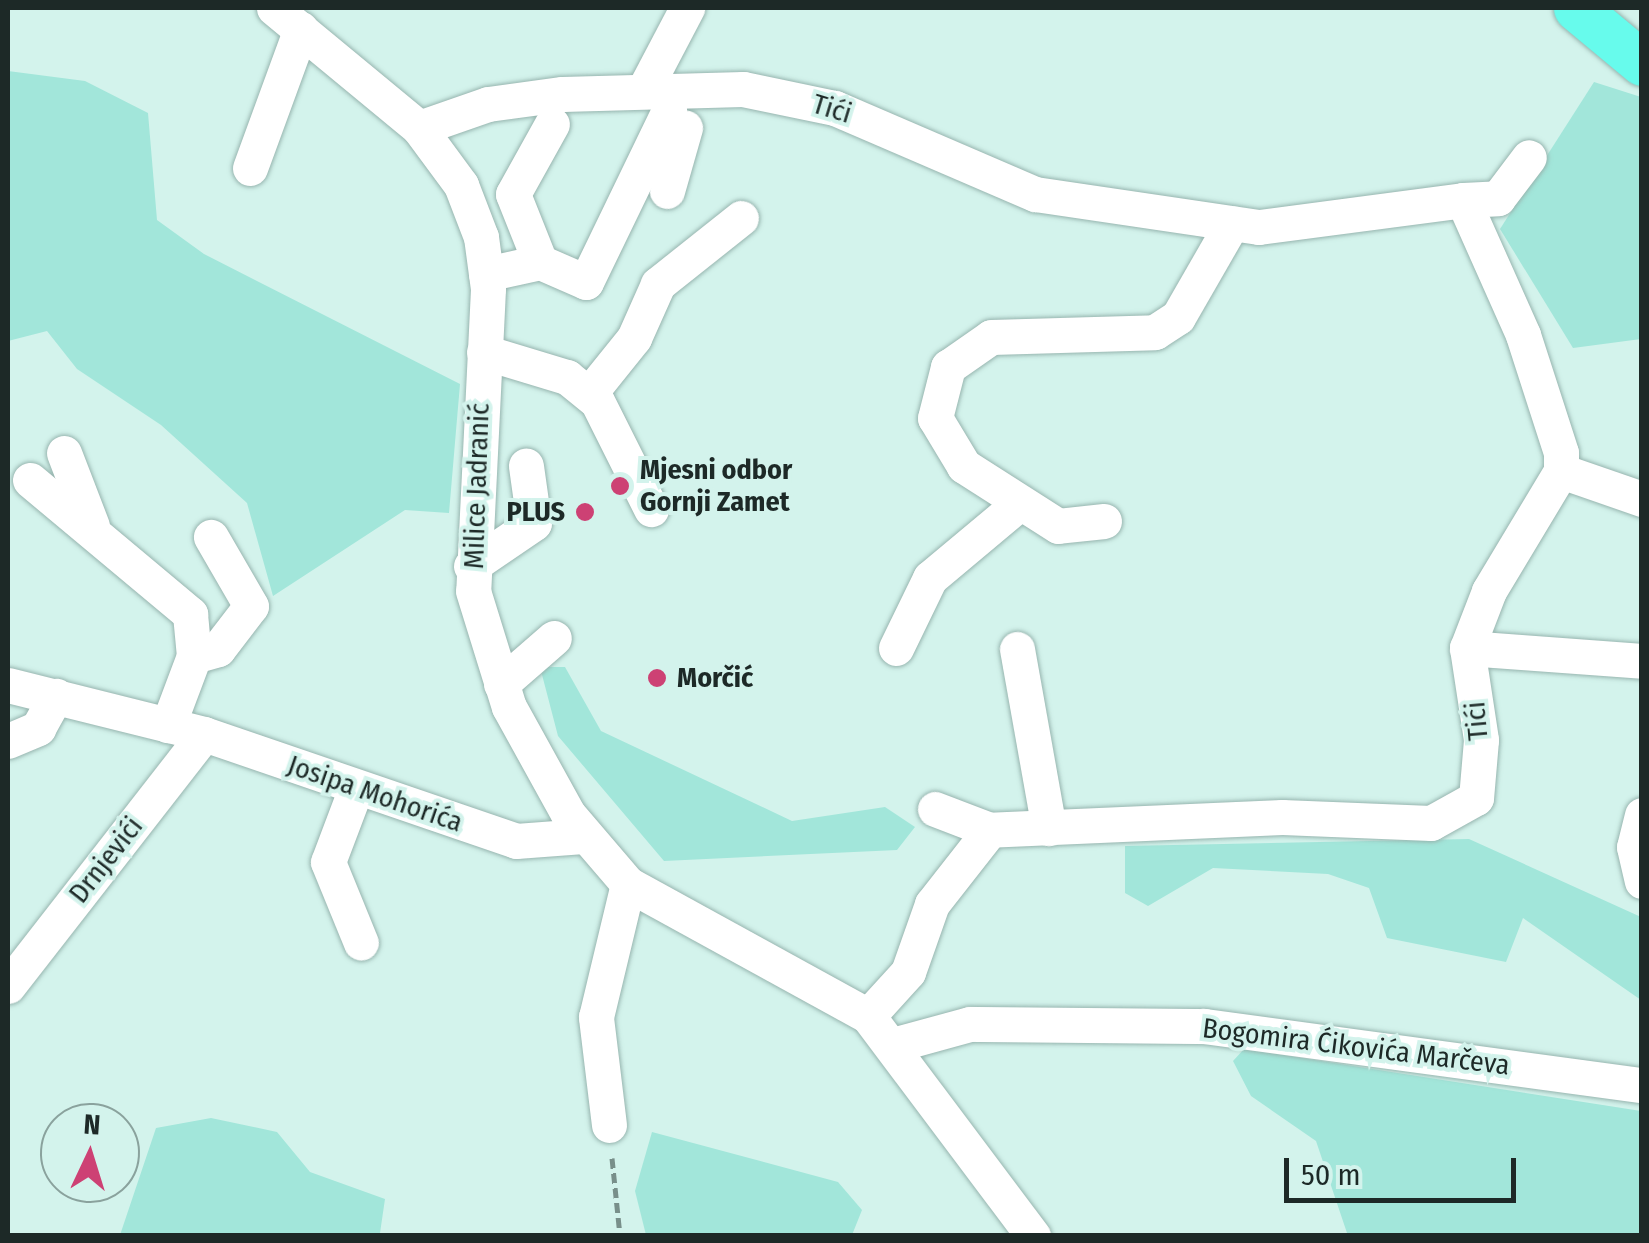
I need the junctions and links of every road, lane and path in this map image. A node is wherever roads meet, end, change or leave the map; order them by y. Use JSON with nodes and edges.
{"nodes":[{"id":1,"x":687,"y":8,"type":"edge"},
{"id":2,"x":1576,"y":8,"type":"edge"},
{"id":3,"x":287,"y":18,"type":"edge"},
{"id":4,"x":1642,"y":63,"type":"edge"},
{"id":5,"x":670,"y":96,"type":"junction"},
{"id":6,"x":552,"y":124,"type":"dead end"},
{"id":7,"x":419,"y":128,"type":"junction"},
{"id":8,"x":1529,"y":157,"type":"dead end"},
{"id":9,"x":250,"y":168,"type":"dead end"},
{"id":10,"x":667,"y":190,"type":"dead end"},
{"id":11,"x":1463,"y":200,"type":"junction"},
{"id":12,"x":741,"y":218,"type":"dead end"},
{"id":13,"x":1232,"y":223,"type":"junction"},
{"id":14,"x":540,"y":262,"type":"junction"},
{"id":15,"x":486,"y":274,"type":"junction"},
{"id":16,"x":484,"y":352,"type":"junction"},
{"id":17,"x":589,"y":394,"type":"junction"},
{"id":18,"x":64,"y":453,"type":"dead end"},
{"id":19,"x":526,"y":466,"type":"dead end"},
{"id":20,"x":1561,"y":470,"type":"junction"},
{"id":21,"x":30,"y":480,"type":"dead end"},
{"id":22,"x":1642,"y":498,"type":"edge"},
{"id":23,"x":1016,"y":506,"type":"junction"},
{"id":24,"x":651,"y":509,"type":"dead end"},
{"id":25,"x":1104,"y":522,"type":"dead end"},
{"id":26,"x":92,"y":526,"type":"junction"},
{"id":27,"x":211,"y":537,"type":"dead end"},
{"id":28,"x":471,"y":566,"type":"junction"},
{"id":29,"x":554,"y":638,"type":"dead end"},
{"id":30,"x":896,"y":648,"type":"dead end"},
{"id":31,"x":1017,"y":648,"type":"dead end"},
{"id":32,"x":1467,"y":648,"type":"junction"},
{"id":33,"x":194,"y":656,"type":"junction"},
{"id":34,"x":1642,"y":662,"type":"edge"},
{"id":35,"x":501,"y":684,"type":"junction"},
{"id":36,"x":8,"y":685,"type":"edge"},
{"id":37,"x":56,"y":696,"type":"junction"},
{"id":38,"x":168,"y":726,"type":"junction"},
{"id":39,"x":204,"y":734,"type":"junction"},
{"id":40,"x":8,"y":741,"type":"edge"},
{"id":41,"x":356,"y":788,"type":"junction"},
{"id":42,"x":934,"y":809,"type":"dead end"},
{"id":43,"x":1642,"y":815,"type":"edge"},
{"id":44,"x":1049,"y":828,"type":"junction"},
{"id":45,"x":990,"y":830,"type":"junction"},
{"id":46,"x":583,"y":836,"type":"junction"},
{"id":47,"x":1642,"y":881,"type":"edge"},
{"id":48,"x":628,"y":884,"type":"junction"},
{"id":49,"x":361,"y":943,"type":"dead end"},
{"id":50,"x":8,"y":986,"type":"edge"},
{"id":51,"x":898,"y":987,"type":"junction"},
{"id":52,"x":868,"y":1016,"type":"junction"},
{"id":53,"x":966,"y":1025,"type":"junction"},
{"id":54,"x":893,"y":1045,"type":"junction"},
{"id":55,"x":1642,"y":1085,"type":"edge"},
{"id":56,"x":609,"y":1125,"type":"joint"},
{"id":57,"x":620,"y":1236,"type":"edge"},
{"id":58,"x":1033,"y":1236,"type":"edge"}],
"edges":[{"from":1,"to":5,"type":"street"},
{"from":2,"to":4,"type":"main road"},
{"from":3,"to":7,"type":"street","name":"Milice Jadranić"},
{"from":3,"to":9,"type":"street"},
{"from":5,"to":7,"type":"street","name":"Tići"},
{"from":5,"to":10,"type":"street"},
{"from":5,"to":13,"type":"street","name":"Tići"},
{"from":5,"to":14,"type":"street"},
{"from":6,"to":14,"type":"street"},
{"from":7,"to":15,"type":"street","name":"Milice Jadranić"},
{"from":8,"to":11,"type":"street","name":"Tići"},
{"from":11,"to":13,"type":"street","name":"Tići"},
{"from":11,"to":20,"type":"street"},
{"from":12,"to":17,"type":"street"},
{"from":13,"to":23,"type":"street"},
{"from":14,"to":15,"type":"street"},
{"from":15,"to":16,"type":"street","name":"Milice Jadranić"},
{"from":16,"to":17,"type":"street"},
{"from":16,"to":28,"type":"street","name":"Milice Jadranić"},
{"from":17,"to":24,"type":"street"},
{"from":18,"to":26,"type":"street"},
{"from":19,"to":28,"type":"street"},
{"from":20,"to":22,"type":"street"},
{"from":20,"to":32,"type":"street","name":"Tići"},
{"from":21,"to":26,"type":"street"},
{"from":23,"to":25,"type":"street"},
{"from":23,"to":30,"type":"street"},
{"from":26,"to":33,"type":"street"},
{"from":27,"to":33,"type":"street"},
{"from":28,"to":35,"type":"street","name":"Milice Jadranić"},
{"from":29,"to":35,"type":"street"},
{"from":31,"to":44,"type":"street"},
{"from":32,"to":34,"type":"street"},
{"from":32,"to":44,"type":"street","name":"Tići"},
{"from":33,"to":38,"type":"street"},
{"from":35,"to":46,"type":"street","name":"Milice Jadranić"},
{"from":36,"to":37,"type":"street","name":"Josipa Mohorića"},
{"from":37,"to":38,"type":"street","name":"Josipa Mohorića"},
{"from":37,"to":40,"type":"street"},
{"from":38,"to":39,"type":"street","name":"Josipa Mohorića"},
{"from":39,"to":41,"type":"street","name":"Josipa Mohorića"},
{"from":39,"to":50,"type":"street","name":"Drnjevići"},
{"from":41,"to":46,"type":"street","name":"Josipa Mohorića"},
{"from":41,"to":49,"type":"street"},
{"from":42,"to":45,"type":"street"},
{"from":43,"to":47,"type":"street"},
{"from":44,"to":45,"type":"street","name":"Tići"},
{"from":45,"to":51,"type":"street"},
{"from":46,"to":48,"type":"street","name":"Milice Jadranić"},
{"from":48,"to":52,"type":"street","name":"Milice Jadranić"},
{"from":48,"to":56,"type":"street"},
{"from":51,"to":52,"type":"street"},
{"from":51,"to":53,"type":"street"},
{"from":52,"to":54,"type":"street"},
{"from":53,"to":54,"type":"street","name":"Bogomira Ćikovića Marčeva"},
{"from":53,"to":55,"type":"street","name":"Bogomira Ćikovića Marčeva"},
{"from":54,"to":58,"type":"street"},
{"from":56,"to":57,"type":"path"}]}
